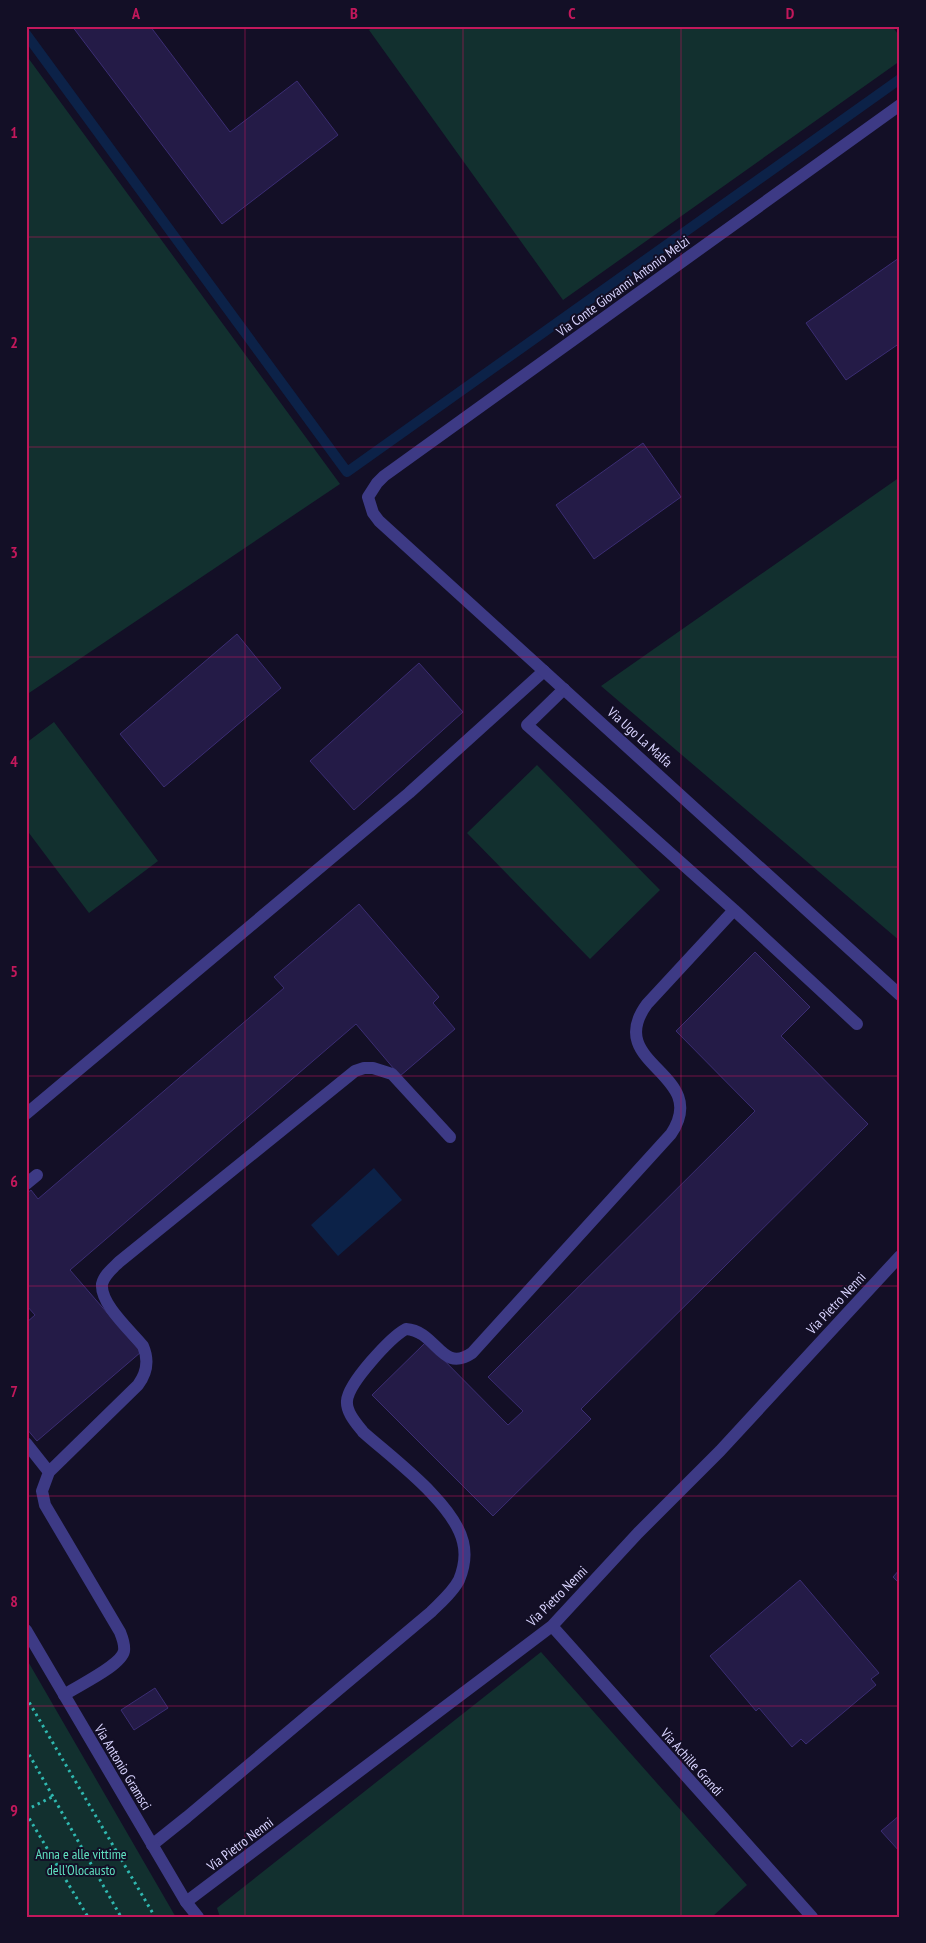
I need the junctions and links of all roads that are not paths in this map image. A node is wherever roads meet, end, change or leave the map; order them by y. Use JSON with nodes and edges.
{"nodes":[{"id":1,"x":900,"y":105,"type":"edge"},
{"id":2,"x":368,"y":497,"type":"joint"},
{"id":3,"x":544,"y":671,"type":"junction"},
{"id":4,"x":564,"y":689,"type":"junction"},
{"id":5,"x":734,"y":910,"type":"junction"},
{"id":6,"x":900,"y":995,"type":"edge"},
{"id":7,"x":857,"y":1024,"type":"dead end"},
{"id":8,"x":26,"y":1114,"type":"edge"},
{"id":9,"x":450,"y":1137,"type":"dead end"},
{"id":10,"x":38,"y":1175,"type":"dead end"},
{"id":11,"x":26,"y":1184,"type":"edge"},
{"id":12,"x":900,"y":1256,"type":"edge"},
{"id":13,"x":26,"y":1443,"type":"edge"},
{"id":14,"x":49,"y":1472,"type":"junction"},
{"id":15,"x":552,"y":1626,"type":"junction"},
{"id":16,"x":26,"y":1630,"type":"edge"},
{"id":17,"x":64,"y":1695,"type":"junction"},
{"id":18,"x":152,"y":1845,"type":"junction"},
{"id":19,"x":186,"y":1902,"type":"junction"},
{"id":20,"x":198,"y":1917,"type":"edge"},
{"id":21,"x":812,"y":1917,"type":"edge"}],
"edges":[{"from":1,"to":2,"type":"street","name":"Via Conte Giovanni Antonio Melzi"},
{"from":2,"to":3,"type":"street","name":"Via Ugo La Malfa"},
{"from":3,"to":4,"type":"street","name":"Via Ugo La Malfa"},
{"from":3,"to":8,"type":"street"},
{"from":4,"to":5,"type":"street"},
{"from":4,"to":6,"type":"street","name":"Via Ugo La Malfa"},
{"from":5,"to":7,"type":"street"},
{"from":5,"to":18,"type":"street"},
{"from":9,"to":14,"type":"street"},
{"from":10,"to":11,"type":"street"},
{"from":12,"to":15,"type":"street","name":"Via Pietro Nenni"},
{"from":13,"to":14,"type":"street"},
{"from":14,"to":17,"type":"street"},
{"from":15,"to":19,"type":"street","name":"Via Pietro Nenni"},
{"from":15,"to":21,"type":"street","name":"Via Achille Grandi"},
{"from":16,"to":17,"type":"street","name":"Via Antonio Gramsci"},
{"from":17,"to":18,"type":"street","name":"Via Antonio Gramsci"},
{"from":18,"to":19,"type":"street","name":"Via Antonio Gramsci"},
{"from":19,"to":20,"type":"street","name":"Via Antonio Gramsci"}]}
